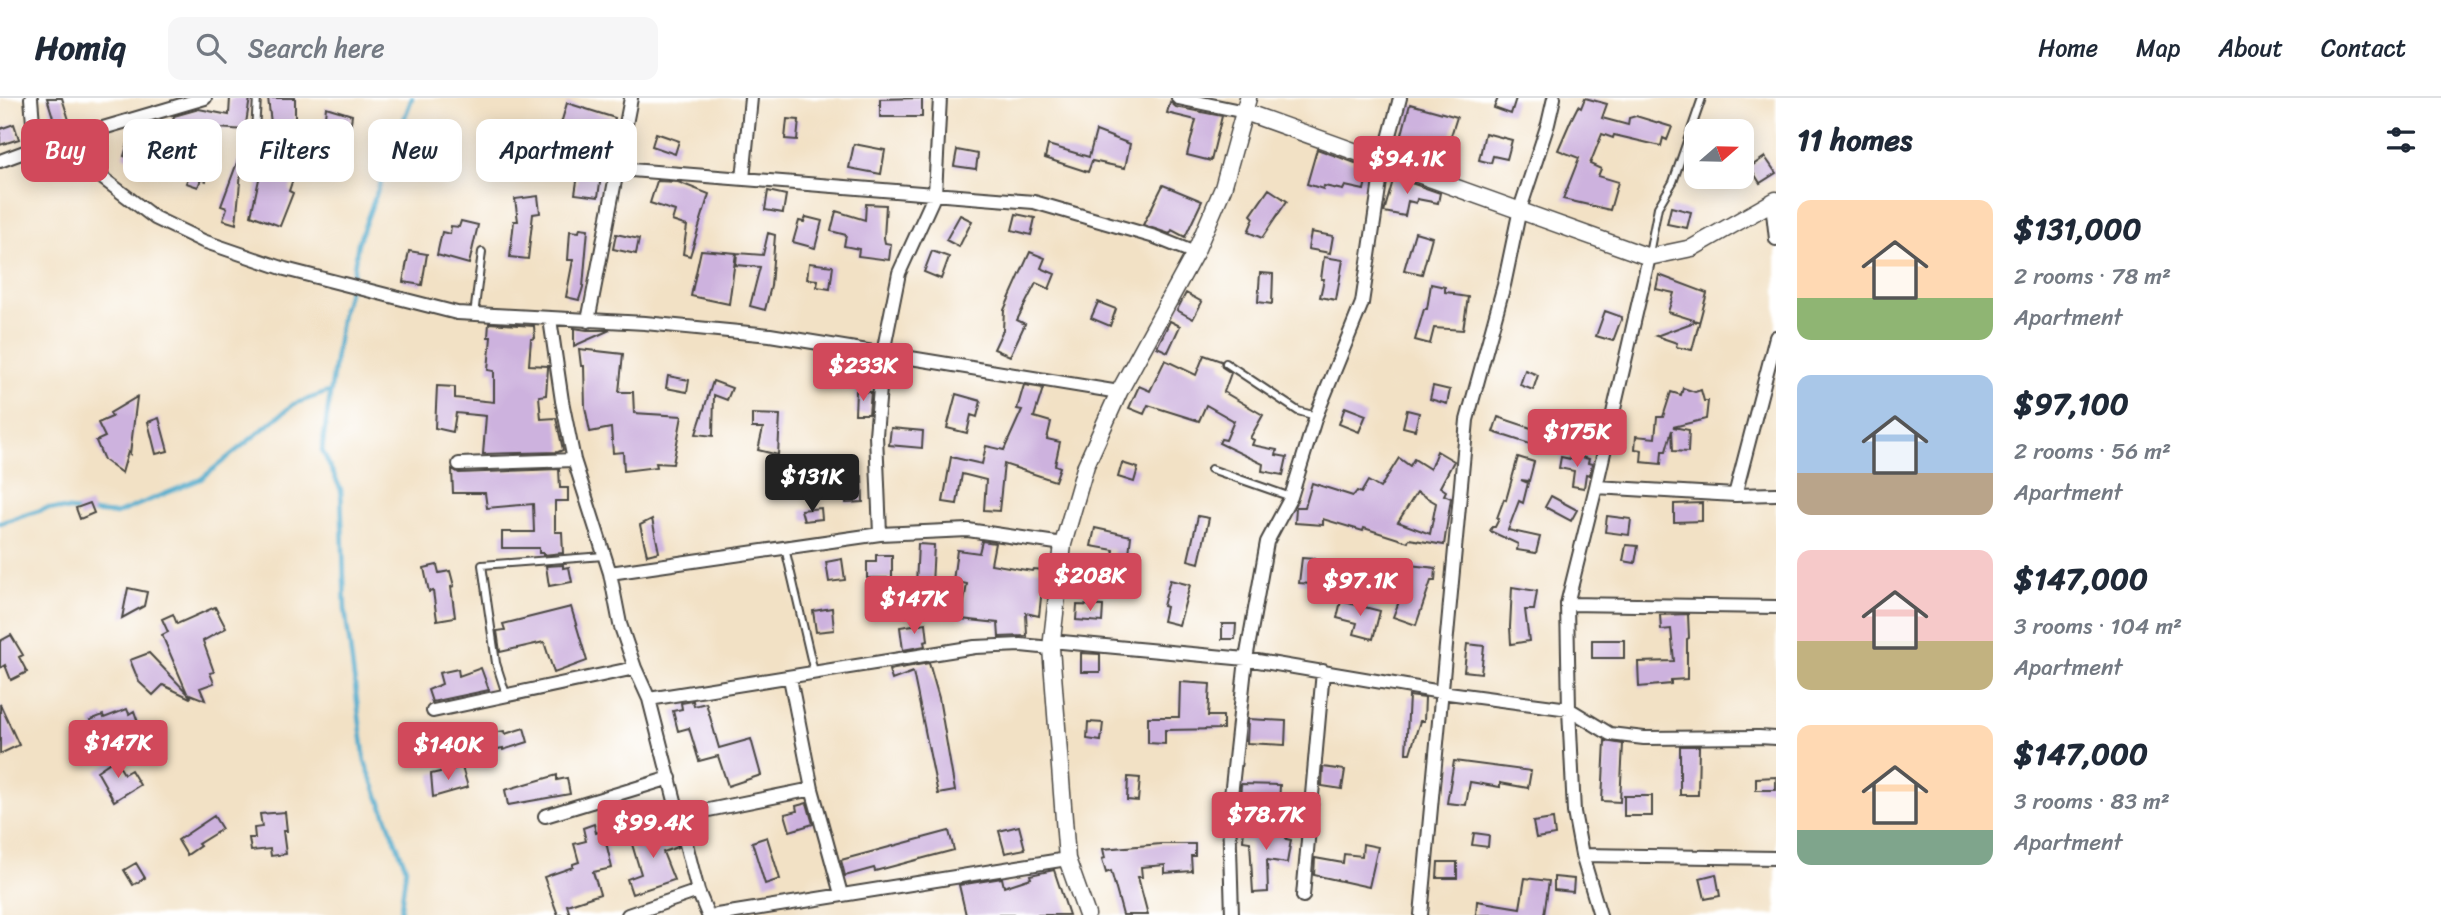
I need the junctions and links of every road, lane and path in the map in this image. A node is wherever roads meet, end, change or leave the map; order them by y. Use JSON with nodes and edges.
{"nodes":[{"id":1,"x":31,"y":98,"type":"edge"},
{"id":2,"x":205,"y":98,"type":"edge"},
{"id":3,"x":257,"y":98,"type":"edge"},
{"id":4,"x":631,"y":98,"type":"edge"},
{"id":5,"x":751,"y":98,"type":"edge"},
{"id":6,"x":940,"y":98,"type":"edge"},
{"id":7,"x":1178,"y":98,"type":"edge"},
{"id":8,"x":1399,"y":98,"type":"edge"},
{"id":9,"x":1554,"y":98,"type":"edge"},
{"id":10,"x":1702,"y":98,"type":"edge"},
{"id":11,"x":1246,"y":105,"type":"edge"},
{"id":12,"x":33,"y":119,"type":"edge"},
{"id":13,"x":256,"y":119,"type":"edge"},
{"id":14,"x":627,"y":119,"type":"edge"},
{"id":15,"x":109,"y":126,"type":"edge"},
{"id":16,"x":21,"y":153,"type":"edge"},
{"id":17,"x":0,"y":161,"type":"edge"},
{"id":18,"x":1383,"y":161,"type":"junction"},
{"id":19,"x":637,"y":171,"type":"edge"},
{"id":20,"x":743,"y":179,"type":"junction"},
{"id":21,"x":108,"y":182,"type":"edge"},
{"id":22,"x":615,"y":182,"type":"edge"},
{"id":23,"x":935,"y":194,"type":"junction"},
{"id":24,"x":1774,"y":201,"type":"edge"},
{"id":25,"x":1520,"y":209,"type":"junction"},
{"id":26,"x":1776,"y":239,"type":"edge"},
{"id":27,"x":482,"y":252,"type":"dead end"},
{"id":28,"x":1195,"y":253,"type":"junction"},
{"id":29,"x":1649,"y":257,"type":"junction"},
{"id":30,"x":474,"y":315,"type":"junction"},
{"id":31,"x":550,"y":319,"type":"junction"},
{"id":32,"x":588,"y":321,"type":"junction"},
{"id":33,"x":1776,"y":337,"type":"edge"},
{"id":34,"x":883,"y":353,"type":"junction"},
{"id":35,"x":1226,"y":363,"type":"dead end"},
{"id":36,"x":1119,"y":392,"type":"junction"},
{"id":37,"x":1315,"y":416,"type":"junction"},
{"id":38,"x":574,"y":460,"type":"junction"},
{"id":39,"x":459,"y":464,"type":"dead end"},
{"id":40,"x":1211,"y":469,"type":"dead end"},
{"id":41,"x":1597,"y":487,"type":"junction"},
{"id":42,"x":1776,"y":494,"type":"edge"},
{"id":43,"x":1735,"y":495,"type":"junction"},
{"id":44,"x":1291,"y":497,"type":"junction"},
{"id":45,"x":880,"y":534,"type":"junction"},
{"id":46,"x":1063,"y":544,"type":"junction"},
{"id":47,"x":785,"y":548,"type":"junction"},
{"id":48,"x":604,"y":556,"type":"junction"},
{"id":49,"x":610,"y":573,"type":"junction"},
{"id":50,"x":1567,"y":604,"type":"junction"},
{"id":51,"x":1776,"y":607,"type":"edge"},
{"id":52,"x":1051,"y":644,"type":"junction"},
{"id":53,"x":1246,"y":659,"type":"junction"},
{"id":54,"x":635,"y":668,"type":"junction"},
{"id":55,"x":1323,"y":671,"type":"junction"},
{"id":56,"x":814,"y":674,"type":"junction"},
{"id":57,"x":790,"y":678,"type":"junction"},
{"id":58,"x":1441,"y":692,"type":"junction"},
{"id":59,"x":507,"y":697,"type":"junction"},
{"id":60,"x":649,"y":699,"type":"junction"},
{"id":61,"x":1569,"y":709,"type":"junction"},
{"id":62,"x":433,"y":711,"type":"dead end"},
{"id":63,"x":1776,"y":738,"type":"edge"},
{"id":64,"x":670,"y":778,"type":"junction"},
{"id":65,"x":812,"y":789,"type":"junction"},
{"id":66,"x":545,"y":816,"type":"dead end"},
{"id":67,"x":679,"y":816,"type":"junction"},
{"id":68,"x":1582,"y":855,"type":"junction"},
{"id":69,"x":1776,"y":858,"type":"edge"},
{"id":70,"x":1067,"y":859,"type":"junction"},
{"id":71,"x":698,"y":891,"type":"junction"},
{"id":72,"x":841,"y":894,"type":"junction"},
{"id":73,"x":1303,"y":896,"type":"dead end"},
{"id":74,"x":628,"y":915,"type":"edge"},
{"id":75,"x":708,"y":915,"type":"edge"},
{"id":76,"x":717,"y":915,"type":"edge"},
{"id":77,"x":1087,"y":915,"type":"edge"},
{"id":78,"x":1232,"y":915,"type":"edge"},
{"id":79,"x":1421,"y":915,"type":"edge"},
{"id":80,"x":1600,"y":915,"type":"edge"}],
"edges":[{"from":1,"to":12,"type":"street"},
{"from":2,"to":15,"type":"street"},
{"from":3,"to":13,"type":"lane"},
{"from":4,"to":14,"type":"street"},
{"from":5,"to":20,"type":"street"},
{"from":6,"to":23,"type":"street"},
{"from":7,"to":11,"type":"street"},
{"from":8,"to":18,"type":"street"},
{"from":9,"to":25,"type":"street"},
{"from":10,"to":29,"type":"lane"},
{"from":11,"to":18,"type":"street"},
{"from":11,"to":28,"type":"street"},
{"from":16,"to":17,"type":"street"},
{"from":18,"to":25,"type":"street"},
{"from":18,"to":37,"type":"street"},
{"from":19,"to":20,"type":"street"},
{"from":20,"to":23,"type":"street"},
{"from":21,"to":30,"type":"street"},
{"from":22,"to":32,"type":"street"},
{"from":23,"to":28,"type":"street"},
{"from":23,"to":34,"type":"street"},
{"from":24,"to":26,"type":"street"},
{"from":24,"to":29,"type":"street"},
{"from":25,"to":29,"type":"street"},
{"from":25,"to":58,"type":"street"},
{"from":27,"to":30,"type":"lane"},
{"from":28,"to":36,"type":"street"},
{"from":29,"to":41,"type":"street"},
{"from":30,"to":31,"type":"street"},
{"from":31,"to":32,"type":"street"},
{"from":31,"to":38,"type":"street"},
{"from":32,"to":34,"type":"street"},
{"from":33,"to":43,"type":"street"},
{"from":34,"to":36,"type":"street"},
{"from":34,"to":45,"type":"street"},
{"from":35,"to":37,"type":"lane"},
{"from":36,"to":46,"type":"street"},
{"from":37,"to":44,"type":"street"},
{"from":38,"to":39,"type":"street"},
{"from":38,"to":48,"type":"street"},
{"from":40,"to":44,"type":"lane"},
{"from":41,"to":43,"type":"street"},
{"from":41,"to":50,"type":"street"},
{"from":42,"to":43,"type":"street"},
{"from":44,"to":53,"type":"street"},
{"from":45,"to":46,"type":"street"},
{"from":45,"to":47,"type":"street"},
{"from":46,"to":52,"type":"street"},
{"from":47,"to":49,"type":"street"},
{"from":47,"to":56,"type":"lane"},
{"from":48,"to":49,"type":"street"},
{"from":48,"to":59,"type":"lane"},
{"from":49,"to":54,"type":"street"},
{"from":50,"to":51,"type":"street"},
{"from":50,"to":61,"type":"street"},
{"from":52,"to":53,"type":"street"},
{"from":52,"to":56,"type":"street"},
{"from":52,"to":70,"type":"street"},
{"from":53,"to":55,"type":"street"},
{"from":53,"to":78,"type":"street"},
{"from":54,"to":59,"type":"street"},
{"from":54,"to":60,"type":"street"},
{"from":55,"to":58,"type":"street"},
{"from":55,"to":73,"type":"street"},
{"from":56,"to":57,"type":"street"},
{"from":57,"to":60,"type":"street"},
{"from":57,"to":65,"type":"street"},
{"from":58,"to":61,"type":"street"},
{"from":58,"to":79,"type":"street"},
{"from":59,"to":62,"type":"street"},
{"from":60,"to":64,"type":"street"},
{"from":61,"to":63,"type":"street"},
{"from":61,"to":68,"type":"street"},
{"from":64,"to":66,"type":"street"},
{"from":64,"to":67,"type":"street"},
{"from":65,"to":67,"type":"street"},
{"from":65,"to":72,"type":"street"},
{"from":67,"to":71,"type":"street"},
{"from":68,"to":69,"type":"street"},
{"from":68,"to":80,"type":"street"},
{"from":70,"to":72,"type":"street"},
{"from":70,"to":77,"type":"street"},
{"from":71,"to":74,"type":"street"},
{"from":71,"to":75,"type":"street"},
{"from":72,"to":76,"type":"street"}]}
